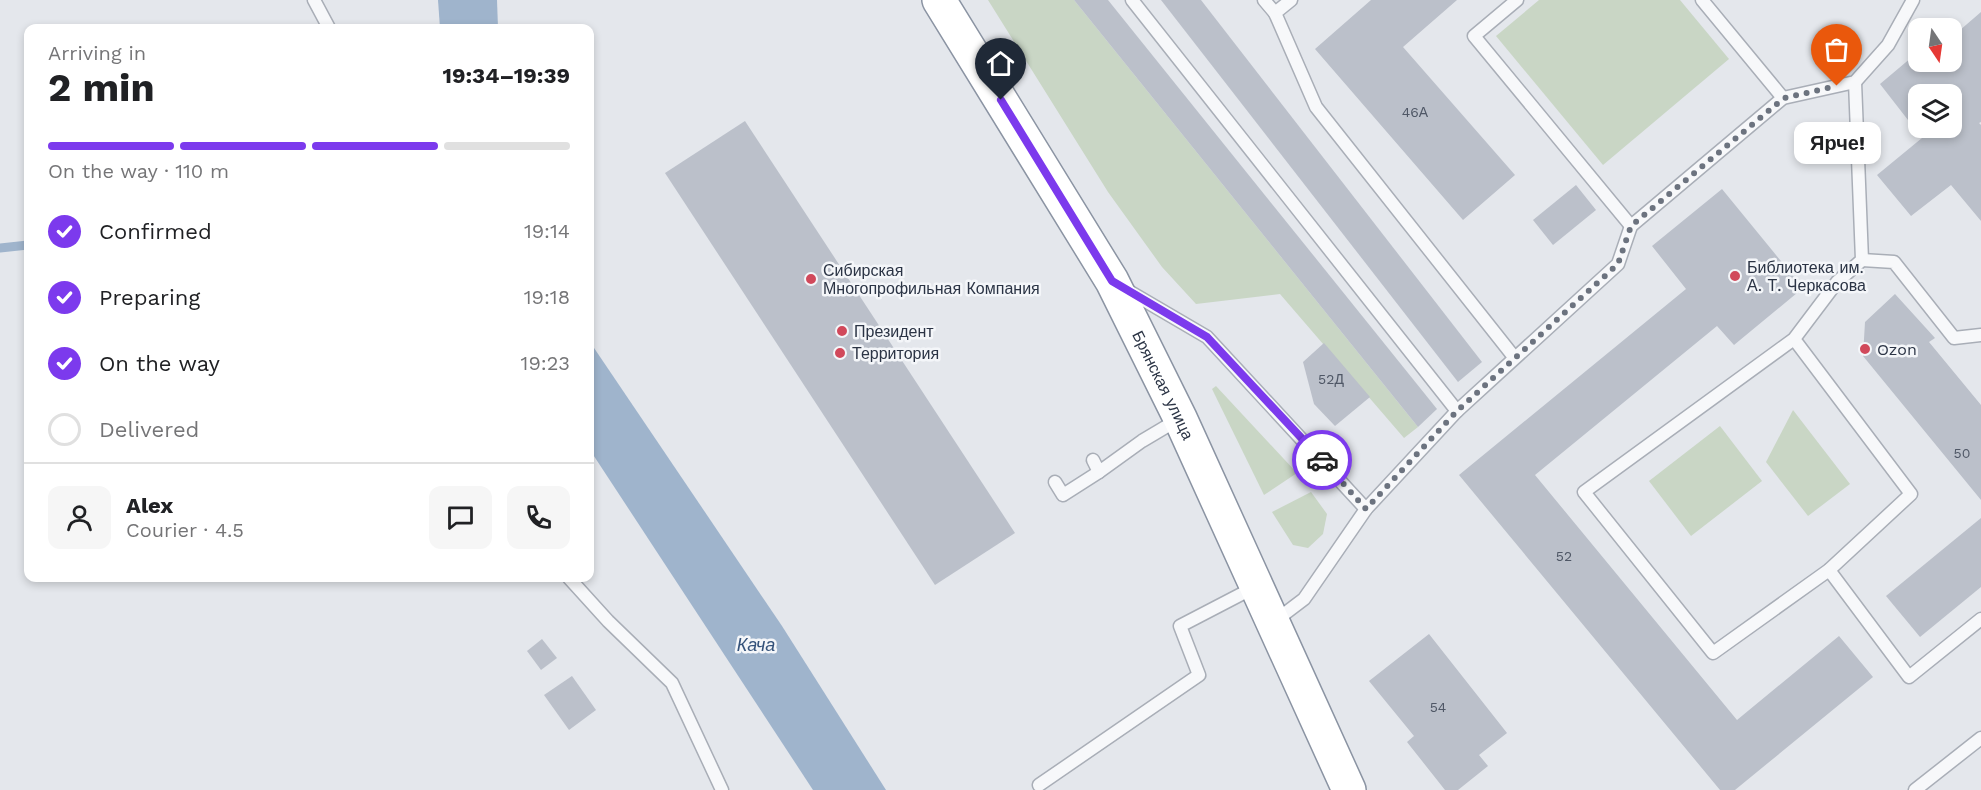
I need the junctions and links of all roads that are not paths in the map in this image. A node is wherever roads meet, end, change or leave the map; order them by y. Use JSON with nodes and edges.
{"nodes":[{"id":1,"x":314,"y":0,"type":"edge"},
{"id":2,"x":939,"y":0,"type":"edge"},
{"id":3,"x":1132,"y":0,"type":"edge"},
{"id":4,"x":1264,"y":0,"type":"edge"},
{"id":5,"x":1291,"y":0,"type":"edge"},
{"id":6,"x":1516,"y":0,"type":"edge"},
{"id":7,"x":1702,"y":0,"type":"edge"},
{"id":8,"x":1913,"y":0,"type":"edge"},
{"id":9,"x":1275,"y":13,"type":"junction"},
{"id":10,"x":327,"y":24,"type":"edge"},
{"id":11,"x":1855,"y":82,"type":"junction"},
{"id":12,"x":1784,"y":98,"type":"junction"},
{"id":13,"x":1631,"y":226,"type":"junction"},
{"id":14,"x":1862,"y":260,"type":"junction"},
{"id":15,"x":1112,"y":281,"type":"junction"},
{"id":16,"x":1981,"y":335,"type":"edge"},
{"id":17,"x":1794,"y":339,"type":"junction"},
{"id":18,"x":1514,"y":357,"type":"junction"},
{"id":19,"x":1457,"y":411,"type":"junction"},
{"id":20,"x":1180,"y":418,"type":"junction"},
{"id":21,"x":1093,"y":460,"type":"dead end"},
{"id":22,"x":1099,"y":472,"type":"junction"},
{"id":23,"x":1055,"y":482,"type":"dead end"},
{"id":24,"x":1366,"y":509,"type":"junction"},
{"id":25,"x":1829,"y":570,"type":"junction"},
{"id":26,"x":573,"y":582,"type":"edge"},
{"id":27,"x":1256,"y":586,"type":"junction"},
{"id":28,"x":1981,"y":619,"type":"edge"},
{"id":29,"x":1272,"y":623,"type":"junction"},
{"id":30,"x":1979,"y":744,"type":"edge"},
{"id":31,"x":1039,"y":785,"type":"dead end"},
{"id":32,"x":722,"y":790,"type":"edge"},
{"id":33,"x":1349,"y":790,"type":"edge"},
{"id":34,"x":1915,"y":790,"type":"edge"}],
"edges":[{"from":1,"to":10,"type":"lane"},
{"from":2,"to":15,"type":"highway","name":"Брянская улица"},
{"from":3,"to":19,"type":"lane"},
{"from":4,"to":9,"type":"lane"},
{"from":5,"to":9,"type":"lane"},
{"from":6,"to":13,"type":"lane"},
{"from":7,"to":12,"type":"lane"},
{"from":8,"to":11,"type":"lane"},
{"from":9,"to":18,"type":"lane"},
{"from":11,"to":12,"type":"lane"},
{"from":11,"to":14,"type":"lane"},
{"from":12,"to":13,"type":"lane"},
{"from":13,"to":18,"type":"lane"},
{"from":14,"to":16,"type":"lane"},
{"from":14,"to":17,"type":"lane"},
{"from":15,"to":20,"type":"highway","name":"Брянская улица"},
{"from":15,"to":24,"type":"lane"},
{"from":17,"to":25,"type":"lane"},
{"from":17,"to":25,"type":"lane"},
{"from":18,"to":19,"type":"lane"},
{"from":19,"to":24,"type":"lane"},
{"from":20,"to":22,"type":"lane"},
{"from":20,"to":27,"type":"highway","name":"Брянская улица"},
{"from":21,"to":22,"type":"lane"},
{"from":22,"to":23,"type":"lane"},
{"from":24,"to":29,"type":"lane"},
{"from":25,"to":28,"type":"lane"},
{"from":26,"to":32,"type":"lane"},
{"from":27,"to":29,"type":"highway","name":"Брянская улица"},
{"from":27,"to":31,"type":"lane"},
{"from":29,"to":33,"type":"highway","name":"Брянская улица"},
{"from":30,"to":34,"type":"lane"}]}
